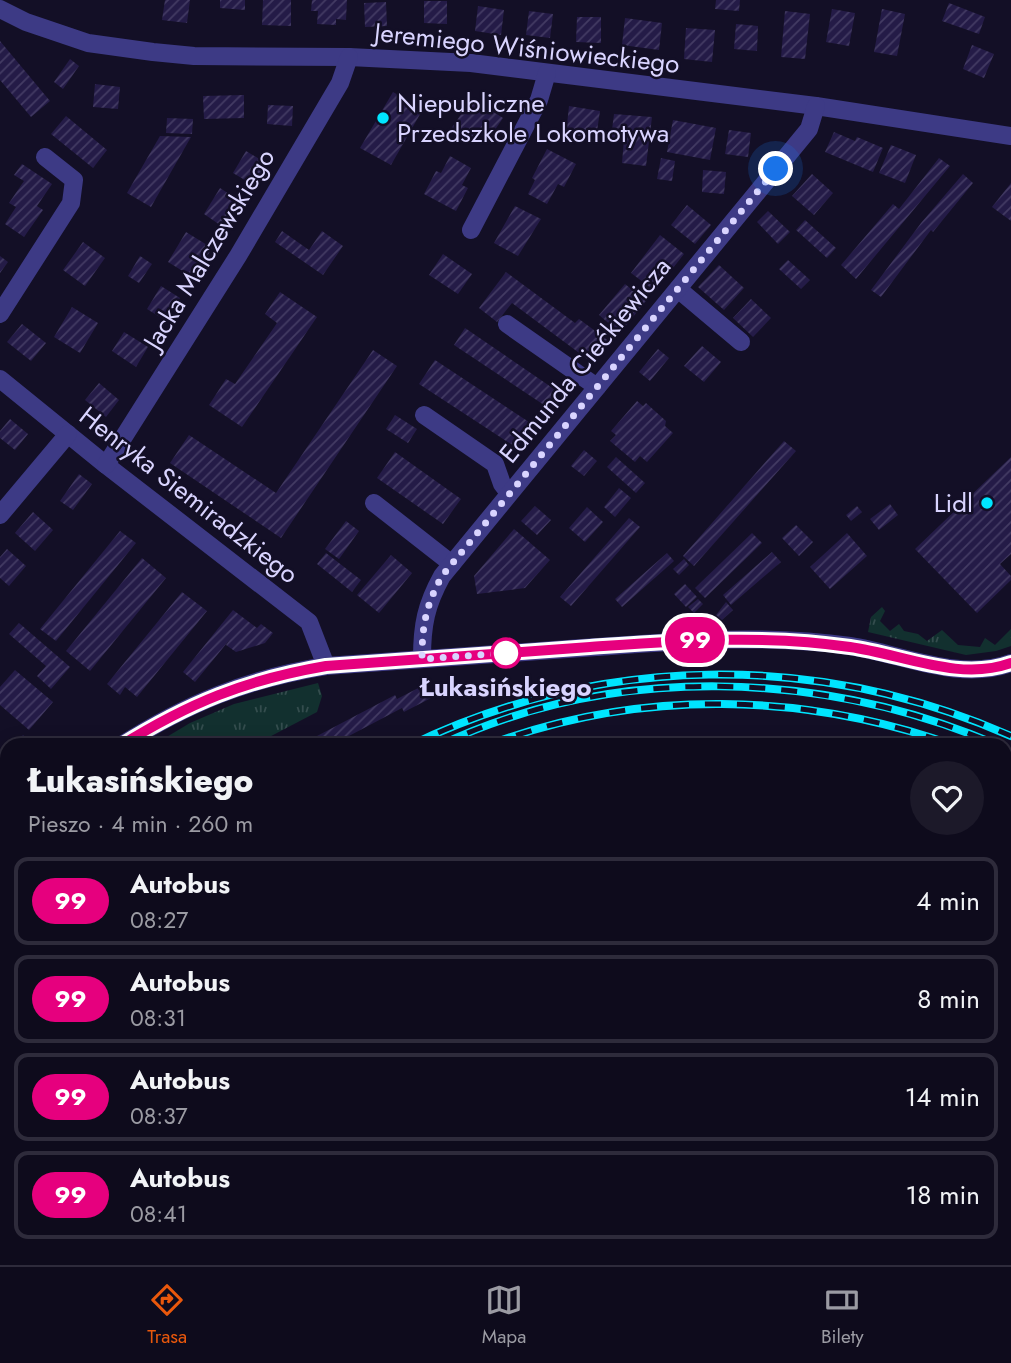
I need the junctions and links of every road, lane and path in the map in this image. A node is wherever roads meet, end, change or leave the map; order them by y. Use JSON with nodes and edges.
{"nodes":[{"id":1,"x":0,"y":9,"type":"edge"},
{"id":2,"x":349,"y":57,"type":"junction"},
{"id":3,"x":547,"y":72,"type":"junction"},
{"id":4,"x":816,"y":106,"type":"junction"},
{"id":5,"x":1011,"y":136,"type":"edge"},
{"id":6,"x":46,"y":157,"type":"dead end"},
{"id":7,"x":471,"y":230,"type":"dead end"},
{"id":8,"x":678,"y":289,"type":"junction"},
{"id":9,"x":0,"y":314,"type":"edge"},
{"id":10,"x":507,"y":324,"type":"dead end"},
{"id":11,"x":741,"y":342,"type":"dead end"},
{"id":12,"x":0,"y":379,"type":"edge"},
{"id":13,"x":597,"y":387,"type":"junction"},
{"id":14,"x":424,"y":415,"type":"dead end"},
{"id":15,"x":68,"y":434,"type":"junction"},
{"id":16,"x":106,"y":465,"type":"junction"},
{"id":17,"x":509,"y":494,"type":"junction"},
{"id":18,"x":374,"y":503,"type":"dead end"},
{"id":19,"x":0,"y":515,"type":"edge"},
{"id":20,"x":452,"y":564,"type":"junction"},
{"id":21,"x":422,"y":659,"type":"junction"},
{"id":22,"x":1011,"y":663,"type":"edge"},
{"id":23,"x":326,"y":666,"type":"junction"},
{"id":24,"x":133,"y":738,"type":"edge"}],
"edges":[{"from":1,"to":2,"type":"street","name":"Jeremiego Wiśniowieckiego"},
{"from":2,"to":3,"type":"street","name":"Jeremiego Wiśniowieckiego"},
{"from":2,"to":16,"type":"street","name":"Jacka Malczewskiego"},
{"from":3,"to":4,"type":"street","name":"Jeremiego Wiśniowieckiego"},
{"from":3,"to":7,"type":"street"},
{"from":4,"to":5,"type":"street","name":"Jeremiego Wiśniowieckiego"},
{"from":4,"to":8,"type":"street","name":"Edmunda Ciećkiewicza"},
{"from":6,"to":9,"type":"street"},
{"from":8,"to":11,"type":"street"},
{"from":8,"to":13,"type":"street","name":"Edmunda Ciećkiewicza"},
{"from":10,"to":13,"type":"street"},
{"from":12,"to":15,"type":"street","name":"Henryka Siemiradzkiego"},
{"from":13,"to":17,"type":"street","name":"Edmunda Ciećkiewicza"},
{"from":14,"to":17,"type":"street"},
{"from":15,"to":16,"type":"street","name":"Henryka Siemiradzkiego"},
{"from":15,"to":19,"type":"street"},
{"from":16,"to":23,"type":"street","name":"Henryka Siemiradzkiego"},
{"from":17,"to":20,"type":"street","name":"Edmunda Ciećkiewicza"},
{"from":18,"to":20,"type":"street"},
{"from":20,"to":21,"type":"street","name":"Edmunda Ciećkiewicza"},
{"from":21,"to":22,"type":"street"},
{"from":21,"to":23,"type":"street"},
{"from":23,"to":24,"type":"street"}]}
